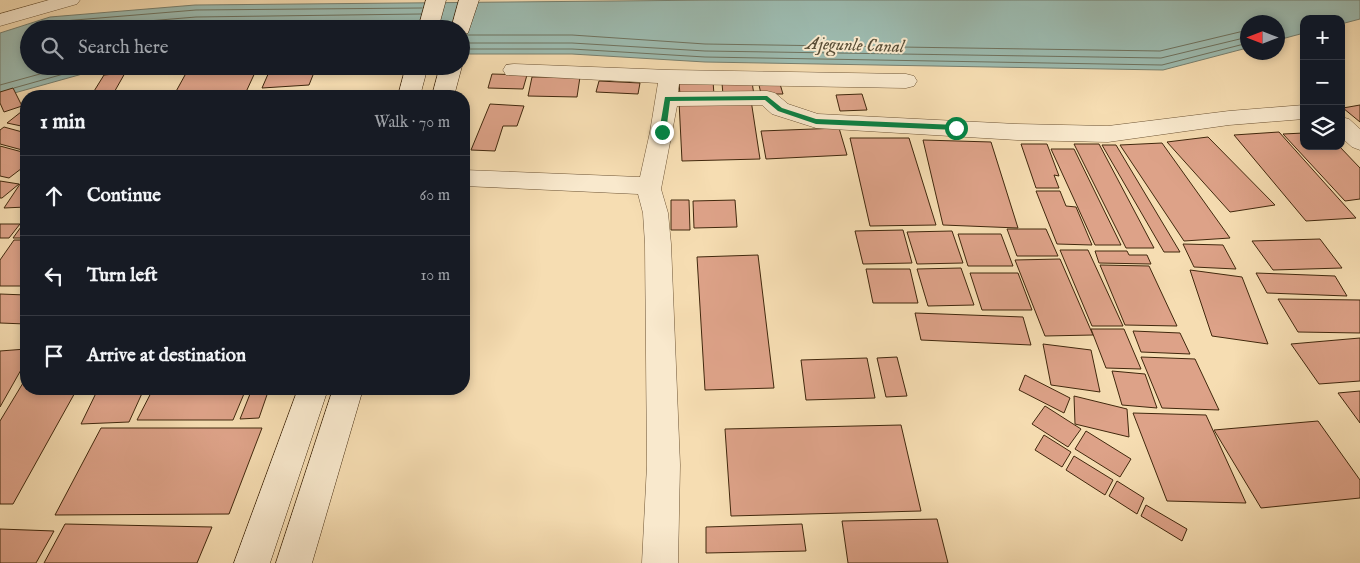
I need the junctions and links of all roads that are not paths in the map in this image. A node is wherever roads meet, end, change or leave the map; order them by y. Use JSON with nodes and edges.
{"nodes":[{"id":1,"x":70,"y":0,"type":"edge"},
{"id":2,"x":436,"y":0,"type":"edge"},
{"id":3,"x":469,"y":0,"type":"edge"},
{"id":4,"x":0,"y":20,"type":"edge"},
{"id":5,"x":430,"y":20,"type":"edge"},
{"id":6,"x":463,"y":20,"type":"edge"},
{"id":7,"x":514,"y":70,"type":"dead end"},
{"id":8,"x":415,"y":75,"type":"edge"},
{"id":9,"x":449,"y":75,"type":"edge"},
{"id":10,"x":906,"y":81,"type":"dead end"},
{"id":11,"x":668,"y":88,"type":"junction"},
{"id":12,"x":411,"y":90,"type":"edge"},
{"id":13,"x":445,"y":90,"type":"edge"},
{"id":14,"x":1300,"y":112,"type":"edge"},
{"id":15,"x":1345,"y":128,"type":"edge"},
{"id":16,"x":1360,"y":142,"type":"edge"},
{"id":17,"x":470,"y":178,"type":"edge"},
{"id":18,"x":649,"y":189,"type":"junction"},
{"id":19,"x":311,"y":395,"type":"edge"},
{"id":20,"x":346,"y":395,"type":"edge"},
{"id":21,"x":252,"y":563,"type":"edge"},
{"id":22,"x":294,"y":563,"type":"edge"},
{"id":23,"x":660,"y":563,"type":"edge"}],
"edges":[{"from":1,"to":4,"type":"street"},
{"from":2,"to":5,"type":"street"},
{"from":3,"to":6,"type":"street"},
{"from":7,"to":11,"type":"street"},
{"from":8,"to":12,"type":"street"},
{"from":9,"to":13,"type":"street"},
{"from":10,"to":11,"type":"street"},
{"from":11,"to":14,"type":"street"},
{"from":11,"to":18,"type":"street"},
{"from":15,"to":16,"type":"street"},
{"from":17,"to":18,"type":"street"},
{"from":18,"to":23,"type":"street"},
{"from":19,"to":21,"type":"street"},
{"from":20,"to":22,"type":"street"}]}
